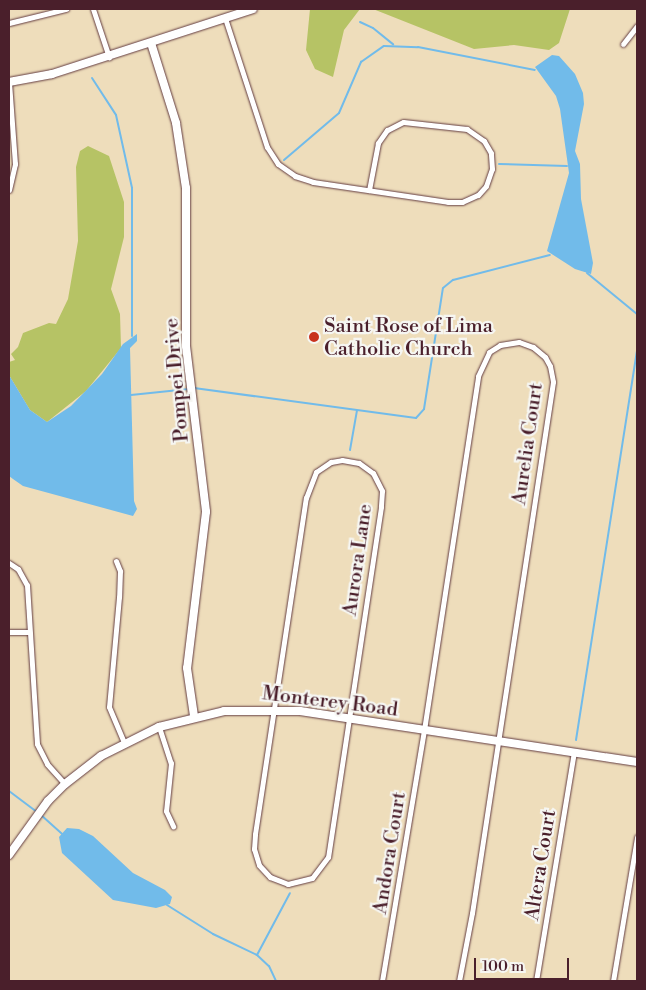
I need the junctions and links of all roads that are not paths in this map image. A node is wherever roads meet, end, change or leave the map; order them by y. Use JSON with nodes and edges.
{"nodes":[{"id":1,"x":66,"y":9,"type":"edge"},
{"id":2,"x":93,"y":9,"type":"edge"},
{"id":3,"x":253,"y":9,"type":"edge"},
{"id":4,"x":225,"y":18,"type":"junction"},
{"id":5,"x":9,"y":23,"type":"edge"},
{"id":6,"x":637,"y":26,"type":"edge"},
{"id":7,"x":151,"y":43,"type":"junction"},
{"id":8,"x":622,"y":44,"type":"dead end"},
{"id":9,"x":109,"y":57,"type":"junction"},
{"id":10,"x":9,"y":82,"type":"edge"},
{"id":11,"x":9,"y":190,"type":"edge"},
{"id":12,"x":369,"y":190,"type":"junction"},
{"id":13,"x":116,"y":561,"type":"dead end"},
{"id":14,"x":9,"y":563,"type":"edge"},
{"id":15,"x":9,"y":632,"type":"edge"},
{"id":16,"x":29,"y":632,"type":"junction"},
{"id":17,"x":275,"y":709,"type":"junction"},
{"id":18,"x":194,"y":716,"type":"junction"},
{"id":19,"x":350,"y":718,"type":"junction"},
{"id":20,"x":159,"y":727,"type":"junction"},
{"id":21,"x":424,"y":730,"type":"junction"},
{"id":22,"x":124,"y":742,"type":"junction"},
{"id":23,"x":499,"y":742,"type":"junction"},
{"id":24,"x":574,"y":752,"type":"junction"},
{"id":25,"x":637,"y":762,"type":"edge"},
{"id":26,"x":65,"y":784,"type":"junction"},
{"id":27,"x":173,"y":826,"type":"dead end"},
{"id":28,"x":637,"y":837,"type":"edge"},
{"id":29,"x":9,"y":852,"type":"edge"},
{"id":30,"x":382,"y":981,"type":"edge"},
{"id":31,"x":459,"y":981,"type":"edge"},
{"id":32,"x":536,"y":981,"type":"edge"},
{"id":33,"x":613,"y":981,"type":"edge"}],
"edges":[{"from":1,"to":5,"type":"street"},
{"from":2,"to":9,"type":"street"},
{"from":3,"to":4,"type":"street"},
{"from":4,"to":7,"type":"street"},
{"from":4,"to":12,"type":"street"},
{"from":6,"to":8,"type":"street"},
{"from":7,"to":9,"type":"street"},
{"from":7,"to":18,"type":"street","name":"Pompei Drive"},
{"from":9,"to":10,"type":"street"},
{"from":10,"to":11,"type":"street"},
{"from":12,"to":12,"type":"street"},
{"from":13,"to":22,"type":"street"},
{"from":14,"to":16,"type":"street"},
{"from":15,"to":16,"type":"street"},
{"from":16,"to":26,"type":"street"},
{"from":17,"to":18,"type":"street","name":"Monterey Road"},
{"from":17,"to":19,"type":"street","name":"Monterey Road"},
{"from":17,"to":19,"type":"street","name":"Aurora Lane"},
{"from":17,"to":19,"type":"street","name":"Aurora Lane"},
{"from":18,"to":20,"type":"street","name":"Monterey Road"},
{"from":19,"to":21,"type":"street","name":"Monterey Road"},
{"from":20,"to":22,"type":"street","name":"Monterey Road"},
{"from":20,"to":27,"type":"street"},
{"from":21,"to":23,"type":"street","name":"Monterey Road"},
{"from":21,"to":23,"type":"street","name":"Aurelia Court"},
{"from":21,"to":30,"type":"street","name":"Andora Court"},
{"from":22,"to":26,"type":"street","name":"Monterey Road"},
{"from":23,"to":24,"type":"street","name":"Monterey Road"},
{"from":23,"to":31,"type":"street"},
{"from":24,"to":25,"type":"street","name":"Monterey Road"},
{"from":24,"to":32,"type":"street","name":"Altera Court"},
{"from":26,"to":29,"type":"street","name":"Monterey Road"},
{"from":28,"to":33,"type":"street"}]}
